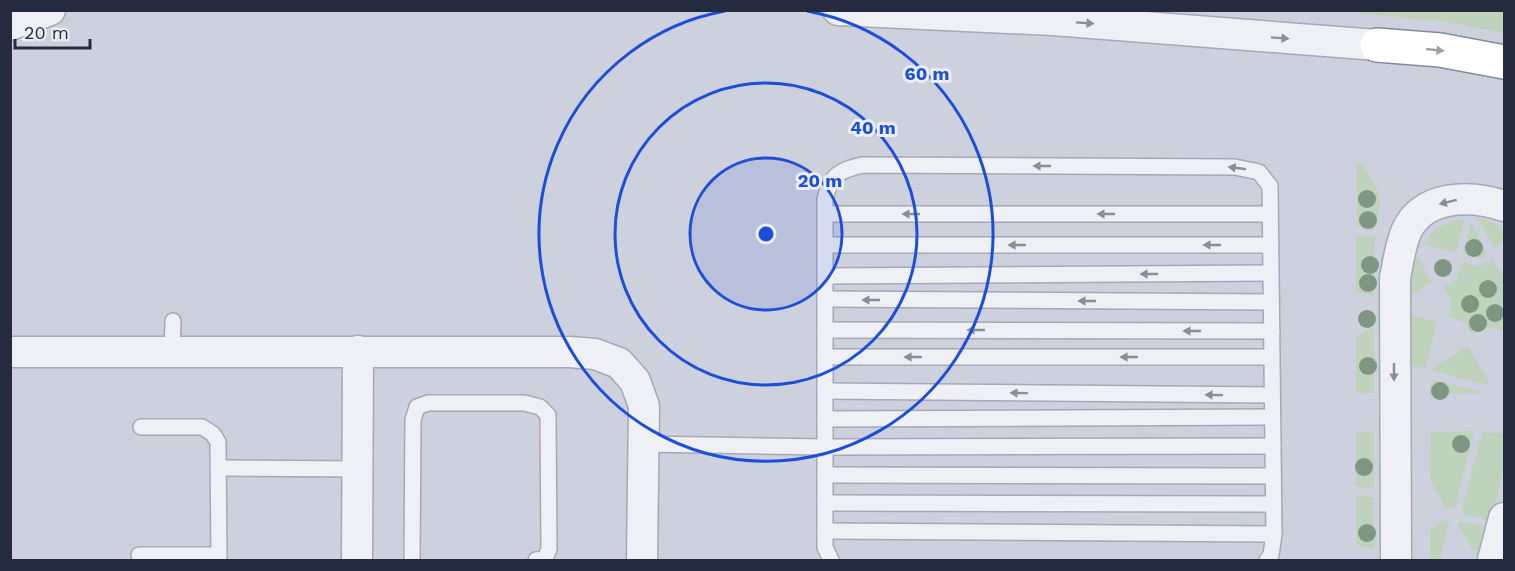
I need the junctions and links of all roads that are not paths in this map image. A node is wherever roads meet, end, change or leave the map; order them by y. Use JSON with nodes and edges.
{"nodes":[{"id":1,"x":50,"y":10,"type":"edge"},
{"id":2,"x":838,"y":10,"type":"edge"},
{"id":3,"x":10,"y":25,"type":"edge"},
{"id":4,"x":1377,"y":45,"type":"joint"},
{"id":5,"x":1504,"y":62,"type":"edge"},
{"id":6,"x":1504,"y":206,"type":"edge"},
{"id":7,"x":825,"y":214,"type":"junction"},
{"id":8,"x":1270,"y":214,"type":"junction"},
{"id":9,"x":825,"y":245,"type":"junction"},
{"id":10,"x":1271,"y":245,"type":"junction"},
{"id":11,"x":1271,"y":273,"type":"junction"},
{"id":12,"x":825,"y":276,"type":"junction"},
{"id":13,"x":825,"y":299,"type":"junction"},
{"id":14,"x":1271,"y":302,"type":"junction"},
{"id":15,"x":173,"y":321,"type":"dead end"},
{"id":16,"x":825,"y":330,"type":"junction"},
{"id":17,"x":1272,"y":331,"type":"junction"},
{"id":18,"x":172,"y":351,"type":"junction"},
{"id":19,"x":358,"y":351,"type":"junction"},
{"id":20,"x":10,"y":352,"type":"edge"},
{"id":21,"x":825,"y":357,"type":"junction"},
{"id":22,"x":1272,"y":357,"type":"junction"},
{"id":23,"x":825,"y":391,"type":"junction"},
{"id":24,"x":1272,"y":395,"type":"junction"},
{"id":25,"x":1272,"y":417,"type":"junction"},
{"id":26,"x":825,"y":419,"type":"junction"},
{"id":27,"x":141,"y":427,"type":"dead end"},
{"id":28,"x":644,"y":444,"type":"junction"},
{"id":29,"x":1273,"y":446,"type":"junction"},
{"id":30,"x":825,"y":447,"type":"junction"},
{"id":31,"x":219,"y":468,"type":"junction"},
{"id":32,"x":358,"y":469,"type":"junction"},
{"id":33,"x":825,"y":475,"type":"junction"},
{"id":34,"x":1273,"y":476,"type":"junction"},
{"id":35,"x":825,"y":503,"type":"junction"},
{"id":36,"x":1273,"y":504,"type":"junction"},
{"id":37,"x":1504,"y":518,"type":"edge"},
{"id":38,"x":825,"y":531,"type":"junction"},
{"id":39,"x":1274,"y":534,"type":"junction"},
{"id":40,"x":139,"y":555,"type":"dead end"},
{"id":41,"x":219,"y":558,"type":"edge"},
{"id":42,"x":357,"y":561,"type":"edge"},
{"id":43,"x":412,"y":561,"type":"edge"},
{"id":44,"x":536,"y":561,"type":"edge"},
{"id":45,"x":642,"y":561,"type":"edge"},
{"id":46,"x":831,"y":561,"type":"edge"},
{"id":47,"x":1267,"y":561,"type":"edge"},
{"id":48,"x":1396,"y":561,"type":"edge"},
{"id":49,"x":1492,"y":561,"type":"edge"}],
"edges":[{"from":1,"to":3,"type":"street"},
{"from":2,"to":4,"type":"street","one_way":true},
{"from":4,"to":5,"type":"highway","one_way":true},
{"from":6,"to":48,"type":"street","one_way":true},
{"from":8,"to":7,"type":"lane","one_way":true},
{"from":8,"to":7,"type":"lane","one_way":true},
{"from":7,"to":9,"type":"lane"},
{"from":8,"to":10,"type":"lane"},
{"from":10,"to":9,"type":"lane","one_way":true},
{"from":9,"to":12,"type":"lane"},
{"from":10,"to":11,"type":"lane"},
{"from":11,"to":12,"type":"lane","one_way":true},
{"from":11,"to":14,"type":"lane"},
{"from":12,"to":13,"type":"lane"},
{"from":14,"to":13,"type":"lane","one_way":true},
{"from":13,"to":16,"type":"lane"},
{"from":14,"to":17,"type":"lane"},
{"from":15,"to":18,"type":"lane"},
{"from":17,"to":16,"type":"lane","one_way":true},
{"from":16,"to":21,"type":"lane"},
{"from":17,"to":22,"type":"lane"},
{"from":18,"to":19,"type":"street"},
{"from":18,"to":20,"type":"street"},
{"from":19,"to":28,"type":"street"},
{"from":19,"to":32,"type":"street"},
{"from":22,"to":21,"type":"lane","one_way":true},
{"from":21,"to":23,"type":"lane"},
{"from":22,"to":24,"type":"lane"},
{"from":24,"to":23,"type":"lane","one_way":true},
{"from":23,"to":26,"type":"lane"},
{"from":24,"to":25,"type":"lane"},
{"from":25,"to":26,"type":"lane"},
{"from":25,"to":29,"type":"lane"},
{"from":26,"to":30,"type":"lane"},
{"from":27,"to":31,"type":"lane"},
{"from":28,"to":30,"type":"lane"},
{"from":28,"to":45,"type":"street"},
{"from":29,"to":30,"type":"lane"},
{"from":29,"to":34,"type":"lane"},
{"from":30,"to":33,"type":"lane"},
{"from":31,"to":32,"type":"lane"},
{"from":31,"to":41,"type":"lane"},
{"from":32,"to":42,"type":"street"},
{"from":33,"to":34,"type":"lane"},
{"from":33,"to":35,"type":"lane"},
{"from":34,"to":36,"type":"lane"},
{"from":35,"to":36,"type":"lane"},
{"from":35,"to":38,"type":"lane"},
{"from":36,"to":39,"type":"lane"},
{"from":37,"to":49,"type":"street"},
{"from":38,"to":39,"type":"lane"},
{"from":38,"to":46,"type":"lane"},
{"from":39,"to":47,"type":"lane"},
{"from":40,"to":41,"type":"lane"},
{"from":43,"to":44,"type":"lane"}]}
